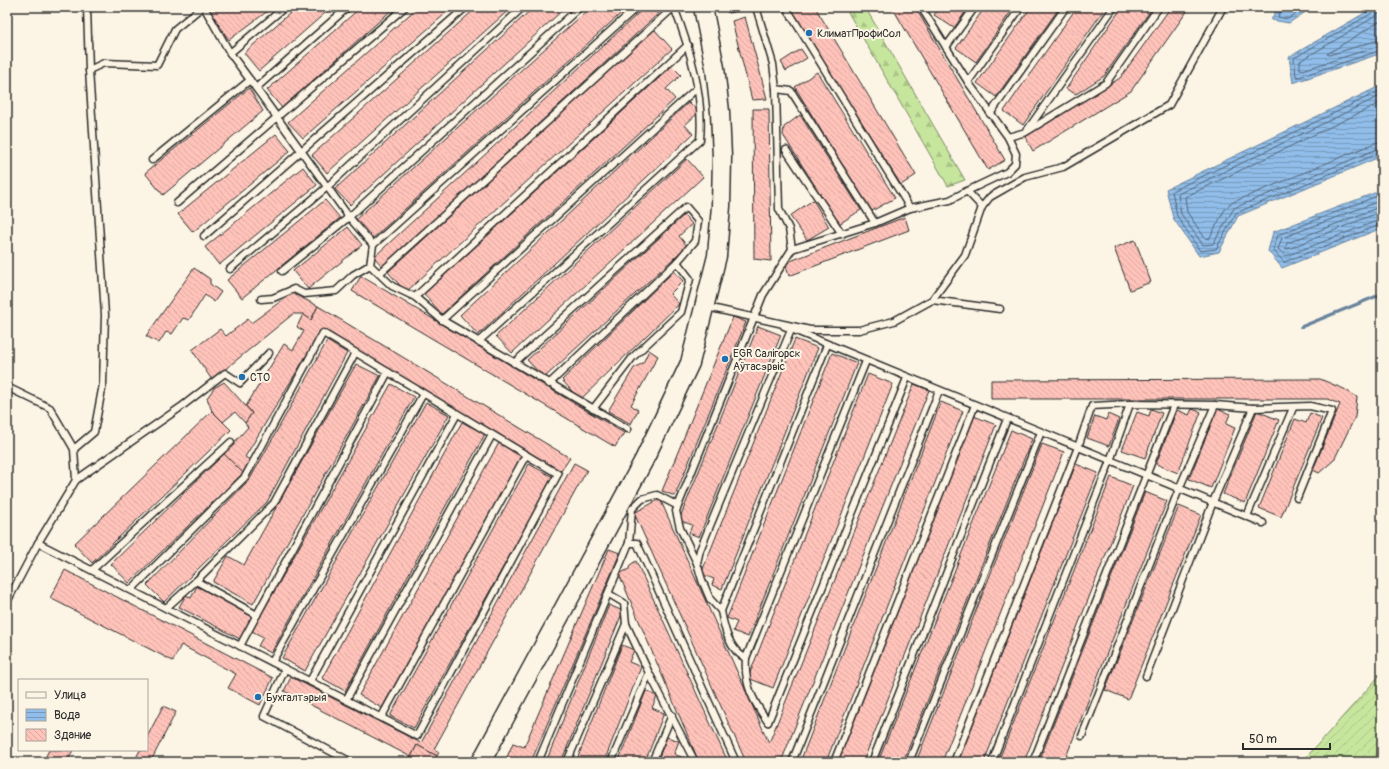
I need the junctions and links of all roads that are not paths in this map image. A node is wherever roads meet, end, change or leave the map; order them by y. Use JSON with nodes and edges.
{"nodes":[{"id":1,"x":86,"y":7,"type":"edge"},
{"id":2,"x":203,"y":7,"type":"edge"},
{"id":3,"x":285,"y":7,"type":"edge"},
{"id":4,"x":348,"y":7,"type":"edge"},
{"id":5,"x":405,"y":7,"type":"edge"},
{"id":6,"x":466,"y":7,"type":"edge"},
{"id":7,"x":523,"y":7,"type":"edge"},
{"id":8,"x":580,"y":7,"type":"edge"},
{"id":9,"x":637,"y":7,"type":"edge"},
{"id":10,"x":703,"y":7,"type":"edge"},
{"id":11,"x":756,"y":7,"type":"edge"},
{"id":12,"x":786,"y":7,"type":"edge"},
{"id":13,"x":975,"y":7,"type":"edge"},
{"id":14,"x":1021,"y":7,"type":"edge"},
{"id":15,"x":1066,"y":7,"type":"edge"},
{"id":16,"x":1114,"y":7,"type":"edge"},
{"id":17,"x":1159,"y":7,"type":"edge"},
{"id":18,"x":1223,"y":7,"type":"edge"},
{"id":19,"x":925,"y":9,"type":"edge"},
{"id":20,"x":688,"y":45,"type":"junction"},
{"id":21,"x":946,"y":48,"type":"junction"},
{"id":22,"x":230,"y":53,"type":"junction"},
{"id":23,"x":90,"y":70,"type":"junction"},
{"id":24,"x":250,"y":80,"type":"junction"},
{"id":25,"x":968,"y":82,"type":"junction"},
{"id":26,"x":256,"y":88,"type":"junction"},
{"id":27,"x":696,"y":89,"type":"junction"},
{"id":28,"x":776,"y":89,"type":"junction"},
{"id":29,"x":990,"y":114,"type":"junction"},
{"id":30,"x":278,"y":118,"type":"junction"},
{"id":31,"x":1026,"y":132,"type":"junction"},
{"id":32,"x":1008,"y":137,"type":"junction"},
{"id":33,"x":786,"y":150,"type":"dead end"},
{"id":34,"x":302,"y":152,"type":"junction"},
{"id":35,"x":152,"y":160,"type":"dead end"},
{"id":36,"x":328,"y":187,"type":"junction"},
{"id":37,"x":967,"y":191,"type":"junction"},
{"id":38,"x":177,"y":203,"type":"dead end"},
{"id":39,"x":982,"y":207,"type":"junction"},
{"id":40,"x":910,"y":208,"type":"junction"},
{"id":41,"x":349,"y":217,"type":"junction"},
{"id":42,"x":875,"y":223,"type":"junction"},
{"id":43,"x":842,"y":234,"type":"junction"},
{"id":44,"x":204,"y":236,"type":"dead end"},
{"id":45,"x":373,"y":245,"type":"junction"},
{"id":46,"x":792,"y":249,"type":"junction"},
{"id":47,"x":678,"y":262,"type":"junction"},
{"id":48,"x":370,"y":265,"type":"junction"},
{"id":49,"x":230,"y":269,"type":"dead end"},
{"id":50,"x":282,"y":271,"type":"dead end"},
{"id":51,"x":380,"y":274,"type":"junction"},
{"id":52,"x":415,"y":296,"type":"junction"},
{"id":53,"x":262,"y":299,"type":"dead end"},
{"id":54,"x":932,"y":300,"type":"junction"},
{"id":55,"x":705,"y":307,"type":"junction"},
{"id":56,"x":1000,"y":309,"type":"dead end"},
{"id":57,"x":754,"y":317,"type":"junction"},
{"id":58,"x":442,"y":320,"type":"junction"},
{"id":59,"x":777,"y":322,"type":"junction"},
{"id":60,"x":790,"y":330,"type":"junction"},
{"id":61,"x":478,"y":342,"type":"junction"},
{"id":62,"x":827,"y":345,"type":"junction"},
{"id":63,"x":269,"y":353,"type":"dead end"},
{"id":64,"x":355,"y":353,"type":"junction"},
{"id":65,"x":866,"y":361,"type":"junction"},
{"id":66,"x":514,"y":363,"type":"junction"},
{"id":67,"x":388,"y":372,"type":"junction"},
{"id":68,"x":907,"y":378,"type":"junction"},
{"id":69,"x":549,"y":384,"type":"junction"},
{"id":70,"x":7,"y":387,"type":"edge"},
{"id":71,"x":938,"y":391,"type":"junction"},
{"id":72,"x":423,"y":394,"type":"junction"},
{"id":73,"x":1130,"y":404,"type":"junction"},
{"id":74,"x":1174,"y":405,"type":"junction"},
{"id":75,"x":1215,"y":405,"type":"junction"},
{"id":76,"x":975,"y":406,"type":"junction"},
{"id":77,"x":1253,"y":408,"type":"junction"},
{"id":78,"x":1293,"y":408,"type":"junction"},
{"id":79,"x":593,"y":409,"type":"junction"},
{"id":80,"x":457,"y":414,"type":"junction"},
{"id":81,"x":1007,"y":418,"type":"junction"},
{"id":82,"x":628,"y":429,"type":"dead end"},
{"id":83,"x":1041,"y":432,"type":"junction"},
{"id":84,"x":492,"y":435,"type":"junction"},
{"id":85,"x":231,"y":442,"type":"dead end"},
{"id":86,"x":1078,"y":447,"type":"junction"},
{"id":87,"x":74,"y":449,"type":"junction"},
{"id":88,"x":526,"y":455,"type":"junction"},
{"id":89,"x":1110,"y":461,"type":"junction"},
{"id":90,"x":1146,"y":475,"type":"junction"},
{"id":91,"x":76,"y":480,"type":"junction"},
{"id":92,"x":1179,"y":489,"type":"junction"},
{"id":93,"x":1297,"y":498,"type":"dead end"},
{"id":94,"x":1213,"y":502,"type":"junction"},
{"id":95,"x":678,"y":506,"type":"junction"},
{"id":96,"x":1247,"y":516,"type":"junction"},
{"id":97,"x":1263,"y":523,"type":"dead end"},
{"id":98,"x":38,"y":543,"type":"junction"},
{"id":99,"x":629,"y":543,"type":"junction"},
{"id":100,"x":697,"y":563,"type":"junction"},
{"id":101,"x":92,"y":570,"type":"junction"},
{"id":102,"x":196,"y":581,"type":"junction"},
{"id":103,"x":131,"y":590,"type":"junction"},
{"id":104,"x":609,"y":594,"type":"junction"},
{"id":105,"x":7,"y":602,"type":"edge"},
{"id":106,"x":166,"y":608,"type":"junction"},
{"id":107,"x":721,"y":610,"type":"junction"},
{"id":108,"x":257,"y":614,"type":"junction"},
{"id":109,"x":626,"y":624,"type":"junction"},
{"id":110,"x":240,"y":646,"type":"junction"},
{"id":111,"x":746,"y":658,"type":"junction"},
{"id":112,"x":272,"y":662,"type":"junction"},
{"id":113,"x":285,"y":669,"type":"junction"},
{"id":114,"x":649,"y":673,"type":"junction"},
{"id":115,"x":1146,"y":676,"type":"dead end"},
{"id":116,"x":310,"y":681,"type":"junction"},
{"id":117,"x":346,"y":700,"type":"junction"},
{"id":118,"x":672,"y":715,"type":"junction"},
{"id":119,"x":381,"y":718,"type":"junction"},
{"id":120,"x":1082,"y":736,"type":"dead end"},
{"id":121,"x":351,"y":762,"type":"edge"},
{"id":122,"x":481,"y":762,"type":"edge"},
{"id":123,"x":538,"y":762,"type":"edge"},
{"id":124,"x":567,"y":762,"type":"edge"},
{"id":125,"x":611,"y":762,"type":"edge"},
{"id":126,"x":652,"y":762,"type":"edge"},
{"id":127,"x":695,"y":762,"type":"edge"},
{"id":128,"x":736,"y":762,"type":"edge"},
{"id":129,"x":792,"y":762,"type":"edge"},
{"id":130,"x":834,"y":762,"type":"edge"},
{"id":131,"x":872,"y":762,"type":"edge"},
{"id":132,"x":909,"y":762,"type":"edge"},
{"id":133,"x":954,"y":762,"type":"edge"},
{"id":134,"x":992,"y":762,"type":"edge"},
{"id":135,"x":1033,"y":762,"type":"edge"}],
"edges":[{"from":1,"to":23,"type":"lane"},
{"from":2,"to":22,"type":"lane"},
{"from":2,"to":23,"type":"lane"},
{"from":3,"to":22,"type":"lane"},
{"from":4,"to":26,"type":"lane"},
{"from":5,"to":30,"type":"lane"},
{"from":6,"to":34,"type":"lane"},
{"from":7,"to":36,"type":"lane"},
{"from":8,"to":41,"type":"lane"},
{"from":9,"to":45,"type":"lane"},
{"from":10,"to":55,"type":"main road"},
{"from":11,"to":28,"type":"lane"},
{"from":12,"to":40,"type":"lane"},
{"from":13,"to":21,"type":"lane"},
{"from":14,"to":25,"type":"lane"},
{"from":15,"to":29,"type":"lane"},
{"from":16,"to":31,"type":"lane"},
{"from":17,"to":31,"type":"lane"},
{"from":18,"to":39,"type":"lane"},
{"from":19,"to":21,"type":"lane"},
{"from":20,"to":27,"type":"lane"},
{"from":20,"to":51,"type":"lane"},
{"from":20,"to":52,"type":"lane"},
{"from":21,"to":25,"type":"lane"},
{"from":22,"to":24,"type":"lane"},
{"from":23,"to":87,"type":"lane"},
{"from":24,"to":26,"type":"lane"},
{"from":24,"to":35,"type":"lane"},
{"from":25,"to":29,"type":"lane"},
{"from":26,"to":30,"type":"lane"},
{"from":27,"to":58,"type":"lane"},
{"from":27,"to":61,"type":"lane"},
{"from":28,"to":42,"type":"lane"},
{"from":28,"to":46,"type":"lane"},
{"from":29,"to":32,"type":"lane"},
{"from":30,"to":34,"type":"lane"},
{"from":30,"to":38,"type":"lane"},
{"from":31,"to":32,"type":"lane"},
{"from":32,"to":37,"type":"lane"},
{"from":33,"to":43,"type":"lane"},
{"from":34,"to":36,"type":"lane"},
{"from":34,"to":44,"type":"lane"},
{"from":36,"to":41,"type":"lane"},
{"from":36,"to":49,"type":"lane"},
{"from":37,"to":39,"type":"lane"},
{"from":37,"to":40,"type":"lane"},
{"from":39,"to":54,"type":"lane"},
{"from":40,"to":42,"type":"lane"},
{"from":41,"to":45,"type":"lane"},
{"from":41,"to":50,"type":"lane"},
{"from":42,"to":43,"type":"lane"},
{"from":43,"to":46,"type":"lane"},
{"from":45,"to":48,"type":"lane"},
{"from":46,"to":57,"type":"lane"},
{"from":47,"to":66,"type":"lane"},
{"from":47,"to":69,"type":"lane"},
{"from":47,"to":79,"type":"lane"},
{"from":48,"to":51,"type":"lane"},
{"from":48,"to":53,"type":"lane"},
{"from":51,"to":52,"type":"lane"},
{"from":52,"to":58,"type":"lane"},
{"from":54,"to":56,"type":"lane"},
{"from":54,"to":59,"type":"lane"},
{"from":55,"to":57,"type":"lane"},
{"from":55,"to":122,"type":"main road"},
{"from":57,"to":59,"type":"lane"},
{"from":57,"to":95,"type":"lane"},
{"from":58,"to":61,"type":"lane"},
{"from":59,"to":60,"type":"lane"},
{"from":60,"to":62,"type":"lane"},
{"from":60,"to":100,"type":"lane"},
{"from":61,"to":66,"type":"lane"},
{"from":62,"to":65,"type":"lane"},
{"from":62,"to":107,"type":"lane"},
{"from":63,"to":91,"type":"lane"},
{"from":64,"to":67,"type":"lane"},
{"from":64,"to":102,"type":"lane"},
{"from":64,"to":103,"type":"lane"},
{"from":65,"to":68,"type":"lane"},
{"from":65,"to":111,"type":"lane"},
{"from":66,"to":69,"type":"lane"},
{"from":67,"to":72,"type":"lane"},
{"from":67,"to":108,"type":"lane"},
{"from":68,"to":71,"type":"lane"},
{"from":68,"to":111,"type":"lane"},
{"from":69,"to":79,"type":"lane"},
{"from":70,"to":87,"type":"lane"},
{"from":71,"to":76,"type":"lane"},
{"from":71,"to":129,"type":"lane"},
{"from":72,"to":80,"type":"lane"},
{"from":72,"to":112,"type":"lane"},
{"from":73,"to":74,"type":"lane"},
{"from":73,"to":86,"type":"lane"},
{"from":73,"to":89,"type":"lane"},
{"from":74,"to":75,"type":"lane"},
{"from":74,"to":90,"type":"lane"},
{"from":75,"to":77,"type":"lane"},
{"from":75,"to":92,"type":"lane"},
{"from":76,"to":81,"type":"lane"},
{"from":76,"to":130,"type":"lane"},
{"from":77,"to":78,"type":"lane"},
{"from":77,"to":94,"type":"lane"},
{"from":78,"to":93,"type":"lane"},
{"from":78,"to":96,"type":"lane"},
{"from":79,"to":82,"type":"lane"},
{"from":80,"to":84,"type":"lane"},
{"from":80,"to":116,"type":"lane"},
{"from":81,"to":83,"type":"lane"},
{"from":81,"to":131,"type":"lane"},
{"from":83,"to":86,"type":"lane"},
{"from":83,"to":132,"type":"lane"},
{"from":84,"to":88,"type":"lane"},
{"from":84,"to":117,"type":"lane"},
{"from":85,"to":101,"type":"lane"},
{"from":86,"to":89,"type":"lane"},
{"from":86,"to":133,"type":"lane"},
{"from":87,"to":91,"type":"lane"},
{"from":88,"to":119,"type":"lane"},
{"from":88,"to":119,"type":"lane"},
{"from":89,"to":90,"type":"lane"},
{"from":89,"to":134,"type":"lane"},
{"from":90,"to":92,"type":"lane"},
{"from":90,"to":135,"type":"lane"},
{"from":91,"to":98,"type":"lane"},
{"from":92,"to":94,"type":"lane"},
{"from":92,"to":120,"type":"lane"},
{"from":94,"to":96,"type":"lane"},
{"from":94,"to":115,"type":"lane"},
{"from":95,"to":99,"type":"lane"},
{"from":95,"to":100,"type":"lane"},
{"from":96,"to":97,"type":"lane"},
{"from":98,"to":101,"type":"lane"},
{"from":98,"to":105,"type":"lane"},
{"from":99,"to":104,"type":"lane"},
{"from":99,"to":128,"type":"lane"},
{"from":100,"to":107,"type":"lane"},
{"from":101,"to":103,"type":"lane"},
{"from":102,"to":106,"type":"lane"},
{"from":102,"to":108,"type":"lane"},
{"from":103,"to":106,"type":"lane"},
{"from":104,"to":109,"type":"lane"},
{"from":104,"to":123,"type":"lane"},
{"from":106,"to":110,"type":"lane"},
{"from":107,"to":111,"type":"lane"},
{"from":108,"to":110,"type":"lane"},
{"from":109,"to":114,"type":"lane"},
{"from":109,"to":124,"type":"lane"},
{"from":110,"to":112,"type":"lane"},
{"from":112,"to":113,"type":"lane"},
{"from":113,"to":116,"type":"lane"},
{"from":113,"to":121,"type":"lane"},
{"from":114,"to":118,"type":"lane"},
{"from":114,"to":125,"type":"lane"},
{"from":116,"to":117,"type":"lane"},
{"from":117,"to":119,"type":"lane"},
{"from":118,"to":126,"type":"lane"},
{"from":118,"to":127,"type":"lane"}]}
